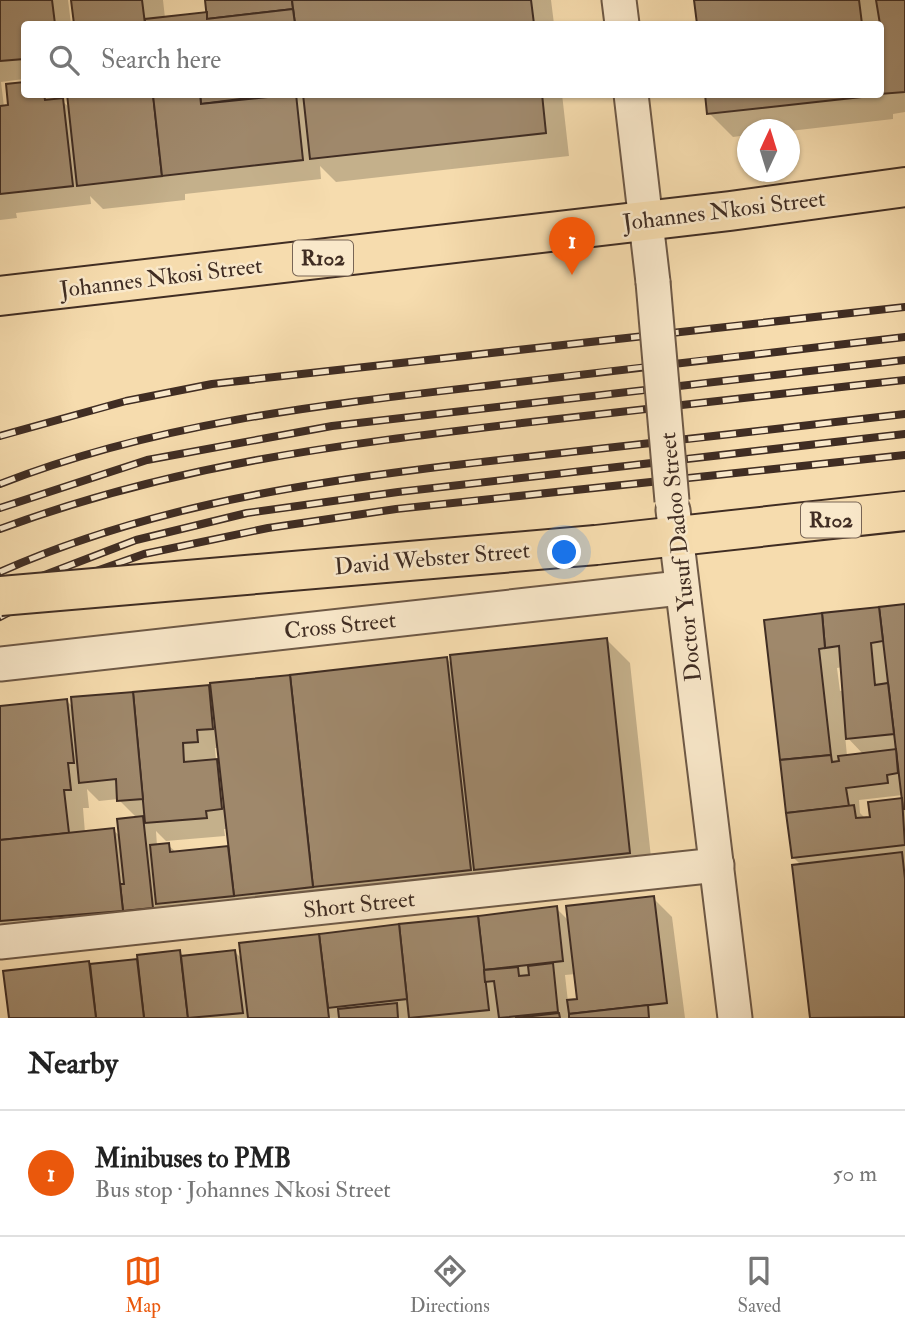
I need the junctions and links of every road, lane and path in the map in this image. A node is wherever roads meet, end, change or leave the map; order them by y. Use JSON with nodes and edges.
{"nodes":[{"id":1,"x":619,"y":0,"type":"edge"},
{"id":2,"x":622,"y":21,"type":"edge"},
{"id":3,"x":632,"y":98,"type":"edge"},
{"id":4,"x":905,"y":187,"type":"edge"},
{"id":5,"x":647,"y":220,"type":"junction"},
{"id":6,"x":0,"y":296,"type":"edge"},
{"id":7,"x":905,"y":511,"type":"edge"},
{"id":8,"x":673,"y":520,"type":"junction"},
{"id":9,"x":680,"y":588,"type":"junction"},
{"id":10,"x":0,"y":596,"type":"edge"},
{"id":11,"x":0,"y":664,"type":"edge"},
{"id":12,"x":717,"y":865,"type":"junction"},
{"id":13,"x":0,"y":942,"type":"edge"},
{"id":14,"x":735,"y":1018,"type":"edge"}],
"edges":[{"from":1,"to":2,"type":"street"},
{"from":3,"to":5,"type":"street","name":"Doctor Yusuf Dadoo Street"},
{"from":4,"to":5,"type":"highway","name":"Johannes Nkosi Street","number":"R102"},
{"from":5,"to":6,"type":"highway","name":"Johannes Nkosi Street","number":"R102"},
{"from":5,"to":8,"type":"street","name":"Doctor Yusuf Dadoo Street","bridge":true},
{"from":7,"to":8,"type":"highway","name":"David Webster Street","number":"R102"},
{"from":8,"to":9,"type":"street","name":"Doctor Yusuf Dadoo Street"},
{"from":8,"to":10,"type":"highway","name":"David Webster Street","number":"R102","bridge":true},
{"from":9,"to":11,"type":"street","name":"Cross Street"},
{"from":9,"to":12,"type":"street","name":"Doctor Yusuf Dadoo Street"},
{"from":12,"to":13,"type":"street","name":"Short Street"},
{"from":12,"to":14,"type":"street","name":"Doctor Yusuf Dadoo Street"}]}
